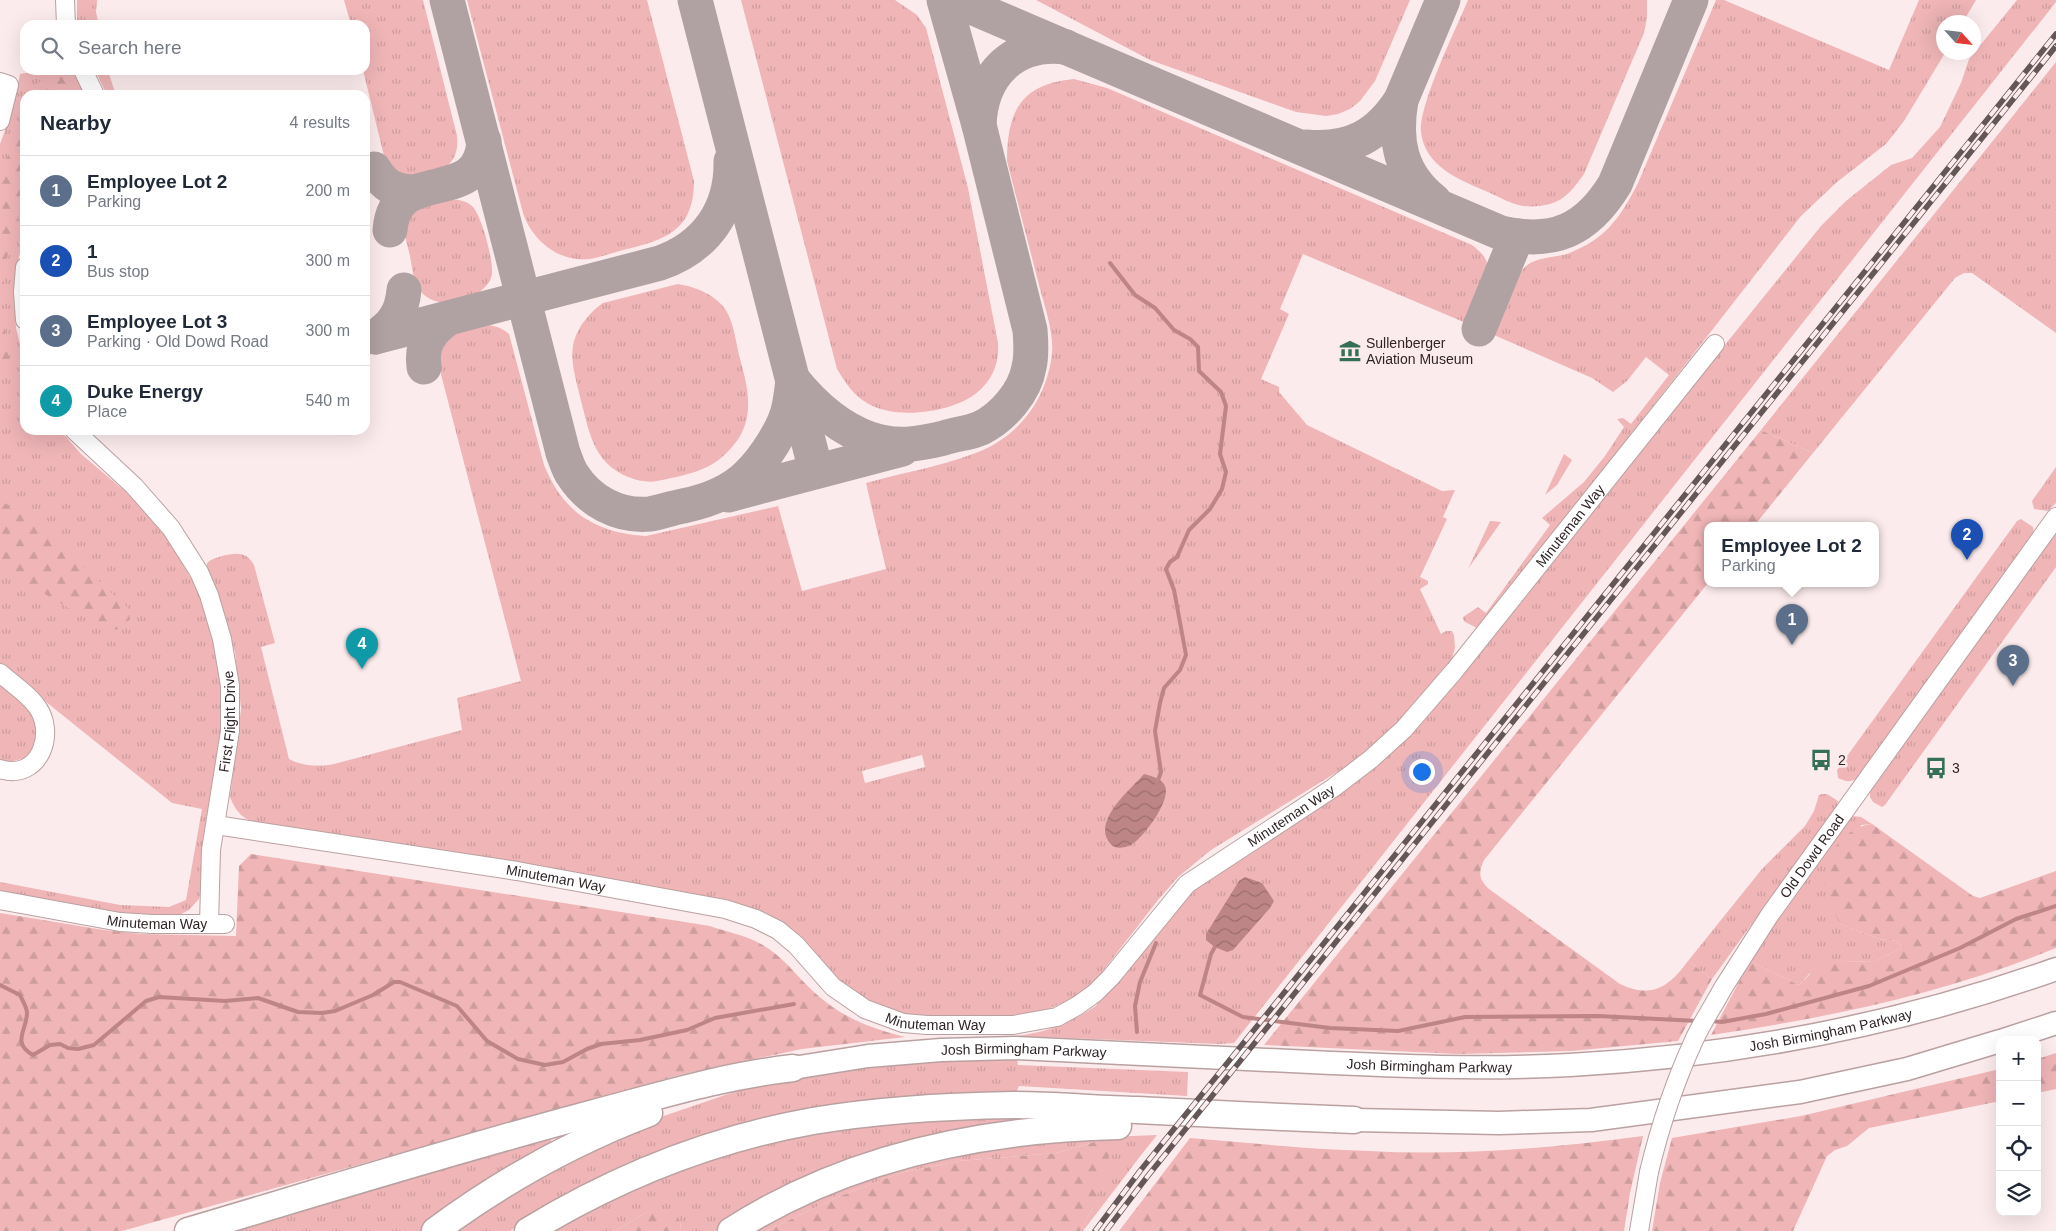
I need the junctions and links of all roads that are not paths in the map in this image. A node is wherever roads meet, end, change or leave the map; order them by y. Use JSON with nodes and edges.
{"nodes":[{"id":1,"x":65,"y":0,"type":"edge"},
{"id":2,"x":66,"y":20,"type":"edge"},
{"id":3,"x":86,"y":75,"type":"edge"},
{"id":4,"x":0,"y":82,"type":"edge"},
{"id":5,"x":93,"y":90,"type":"edge"},
{"id":6,"x":0,"y":122,"type":"edge"},
{"id":7,"x":1715,"y":344,"type":"dead end"},
{"id":8,"x":79,"y":435,"type":"edge"},
{"id":9,"x":2056,"y":517,"type":"edge"},
{"id":10,"x":0,"y":673,"type":"edge"},
{"id":11,"x":0,"y":769,"type":"edge"},
{"id":12,"x":216,"y":825,"type":"junction"},
{"id":13,"x":0,"y":900,"type":"edge"},
{"id":14,"x":2056,"y":969,"type":"edge"},
{"id":15,"x":2056,"y":1023,"type":"edge"},
{"id":16,"x":2016,"y":1036,"type":"edge"},
{"id":17,"x":2056,"y":1037,"type":"edge"},
{"id":18,"x":2041,"y":1041,"type":"edge"},
{"id":19,"x":1996,"y":1042,"type":"edge"},
{"id":20,"x":1996,"y":1051,"type":"edge"},
{"id":21,"x":793,"y":1068,"type":"junction"},
{"id":22,"x":1907,"y":1069,"type":"junction"},
{"id":23,"x":1354,"y":1120,"type":"junction"},
{"id":24,"x":188,"y":1231,"type":"edge"},
{"id":25,"x":435,"y":1231,"type":"edge"},
{"id":26,"x":528,"y":1231,"type":"edge"},
{"id":27,"x":731,"y":1231,"type":"edge"},
{"id":28,"x":1639,"y":1231,"type":"edge"}],
"edges":[{"from":1,"to":2,"type":"street"},
{"from":3,"to":5,"type":"street"},
{"from":4,"to":6,"type":"street"},
{"from":7,"to":12,"type":"street","name":"Minuteman Way"},
{"from":8,"to":12,"type":"street","name":"First Flight Drive"},
{"from":9,"to":28,"type":"street","name":"Old Dowd Road","bridge":true},
{"from":10,"to":11,"type":"street"},
{"from":12,"to":13,"type":"street","name":"Minuteman Way"},
{"from":14,"to":21,"type":"main road","name":"Josh Birmingham Parkway"},
{"from":15,"to":16,"type":"main road"},
{"from":17,"to":18,"type":"main road"},
{"from":19,"to":22,"type":"main road"},
{"from":20,"to":22,"type":"main road"},
{"from":21,"to":24,"type":"highway"},
{"from":21,"to":25,"type":"highway"},
{"from":22,"to":23,"type":"main road"},
{"from":23,"to":26,"type":"highway"},
{"from":23,"to":27,"type":"highway"}]}
